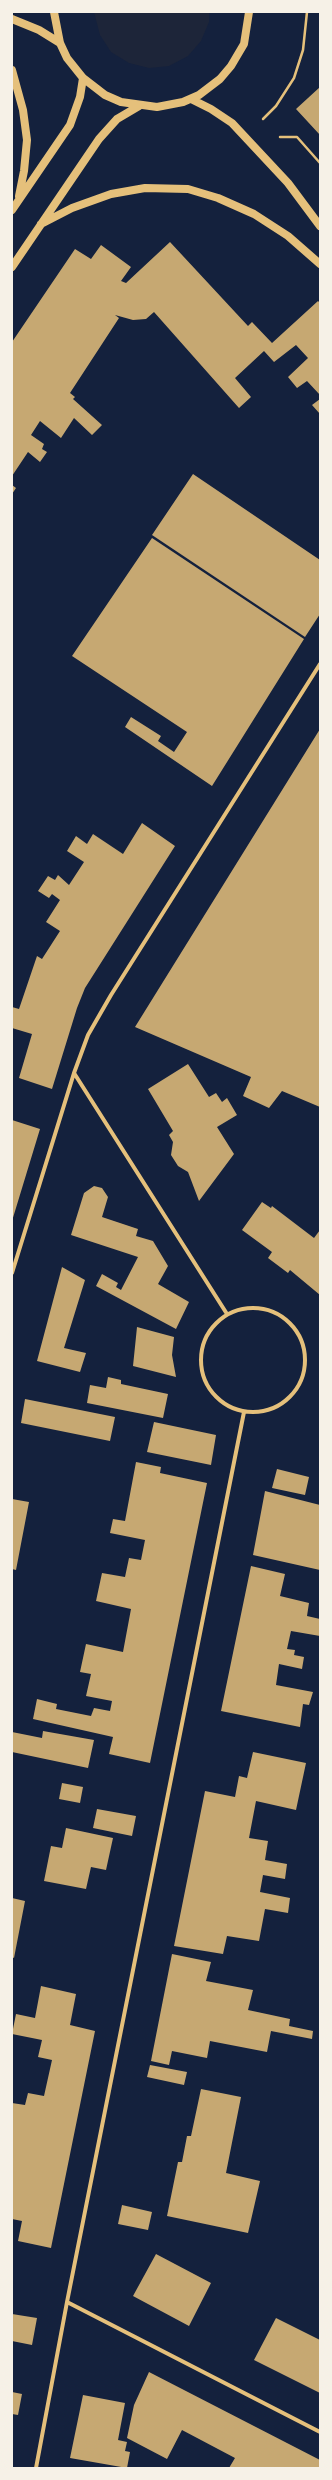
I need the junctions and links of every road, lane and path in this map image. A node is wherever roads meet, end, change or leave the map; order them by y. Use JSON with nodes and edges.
{"nodes":[{"id":1,"x":54,"y":12,"type":"edge"},
{"id":2,"x":249,"y":12,"type":"edge"},
{"id":3,"x":307,"y":12,"type":"edge"},
{"id":4,"x":12,"y":19,"type":"edge"},
{"id":5,"x":60,"y":43,"type":"junction"},
{"id":6,"x":12,"y":70,"type":"edge"},
{"id":7,"x":83,"y":78,"type":"junction"},
{"id":8,"x":191,"y":99,"type":"junction"},
{"id":9,"x":139,"y":106,"type":"junction"},
{"id":10,"x":244,"y":135,"type":"junction"},
{"id":11,"x":18,"y":201,"type":"junction"},
{"id":12,"x":12,"y":210,"type":"edge"},
{"id":13,"x":41,"y":224,"type":"junction"},
{"id":14,"x":320,"y":226,"type":"edge"},
{"id":15,"x":320,"y":264,"type":"edge"},
{"id":16,"x":12,"y":267,"type":"edge"},
{"id":17,"x":320,"y":664,"type":"edge"},
{"id":18,"x":74,"y":1073,"type":"junction"},
{"id":19,"x":12,"y":1273,"type":"edge"},
{"id":20,"x":227,"y":1314,"type":"junction"},
{"id":21,"x":244,"y":1412,"type":"junction"},
{"id":22,"x":66,"y":2302,"type":"junction"},
{"id":23,"x":320,"y":2432,"type":"edge"},
{"id":24,"x":36,"y":2468,"type":"edge"}],
"edges":[{"from":1,"to":5,"type":"main road"},
{"from":2,"to":8,"type":"main road"},
{"from":3,"to":10,"type":"path"},
{"from":4,"to":5,"type":"main road"},
{"from":5,"to":7,"type":"main road"},
{"from":6,"to":11,"type":"main road"},
{"from":7,"to":9,"type":"main road"},
{"from":7,"to":11,"type":"main road"},
{"from":8,"to":9,"type":"main road"},
{"from":8,"to":10,"type":"main road"},
{"from":9,"to":13,"type":"main road"},
{"from":10,"to":14,"type":"main road"},
{"from":11,"to":12,"type":"main road"},
{"from":13,"to":15,"type":"main road"},
{"from":13,"to":16,"type":"main road"},
{"from":17,"to":18,"type":"street"},
{"from":18,"to":19,"type":"street"},
{"from":18,"to":20,"type":"street"},
{"from":20,"to":21,"type":"street"},
{"from":20,"to":21,"type":"street"},
{"from":21,"to":22,"type":"street"},
{"from":22,"to":23,"type":"street"},
{"from":22,"to":24,"type":"street"}]}
